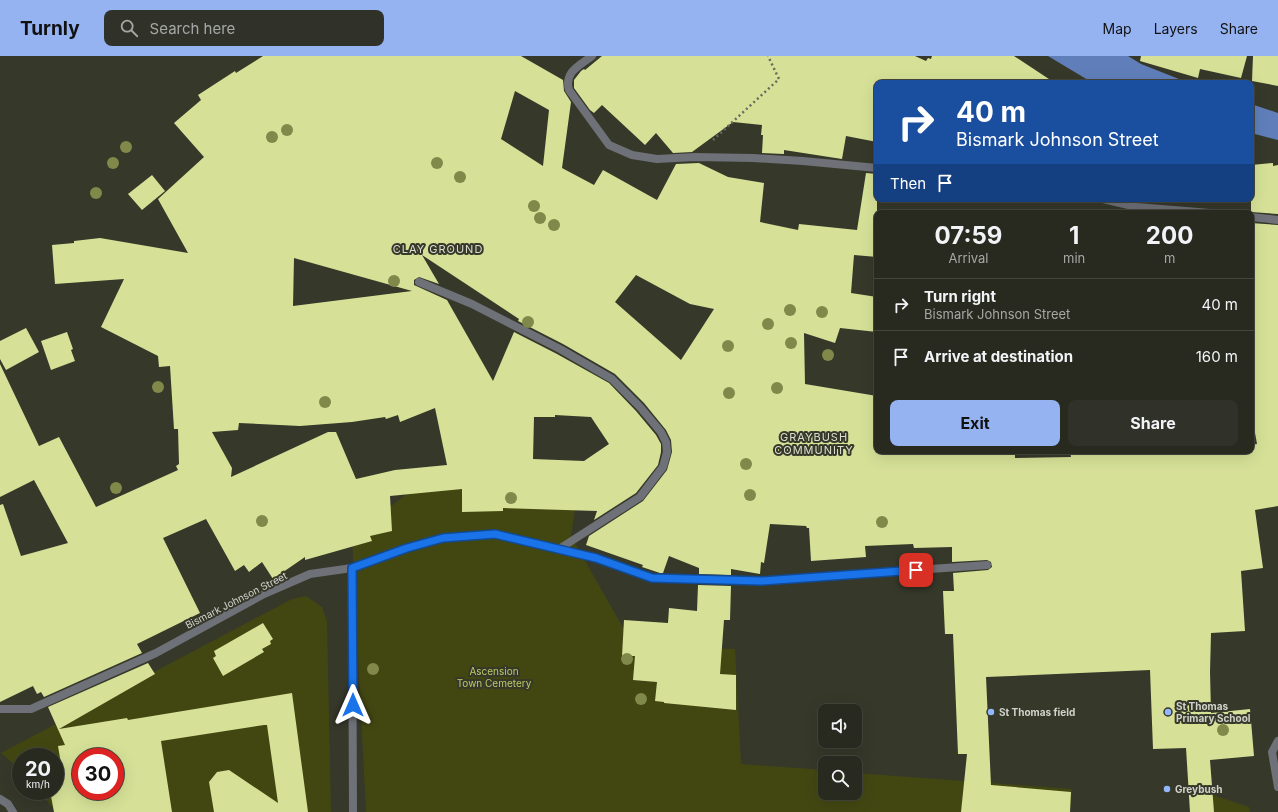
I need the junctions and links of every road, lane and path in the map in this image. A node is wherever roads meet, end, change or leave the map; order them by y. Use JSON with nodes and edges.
{"nodes":[{"id":1,"x":592,"y":56,"type":"edge"},
{"id":2,"x":768,"y":56,"type":"edge"},
{"id":3,"x":694,"y":157,"type":"junction"},
{"id":4,"x":874,"y":168,"type":"edge"},
{"id":5,"x":1115,"y":202,"type":"edge"},
{"id":6,"x":1173,"y":210,"type":"edge"},
{"id":7,"x":1254,"y":217,"type":"edge"},
{"id":8,"x":1278,"y":220,"type":"edge"},
{"id":9,"x":419,"y":282,"type":"dead end"},
{"id":10,"x":559,"y":549,"type":"junction"},
{"id":11,"x":987,"y":565,"type":"dead end"},
{"id":12,"x":352,"y":568,"type":"junction"},
{"id":13,"x":0,"y":710,"type":"edge"},
{"id":14,"x":1278,"y":741,"type":"edge"},
{"id":15,"x":1278,"y":787,"type":"edge"},
{"id":16,"x":0,"y":798,"type":"edge"},
{"id":17,"x":13,"y":812,"type":"edge"},
{"id":18,"x":353,"y":812,"type":"edge"}],
"edges":[{"from":1,"to":3,"type":"street"},
{"from":2,"to":3,"type":"path"},
{"from":3,"to":4,"type":"street"},
{"from":5,"to":6,"type":"street"},
{"from":7,"to":8,"type":"street"},
{"from":9,"to":10,"type":"street"},
{"from":10,"to":11,"type":"street","name":"Bismark Johnson Street"},
{"from":10,"to":12,"type":"street","name":"Bismark Johnson Street"},
{"from":12,"to":13,"type":"street","name":"Bismark Johnson Street"},
{"from":12,"to":18,"type":"street"},
{"from":14,"to":15,"type":"street"},
{"from":16,"to":17,"type":"street"}]}
